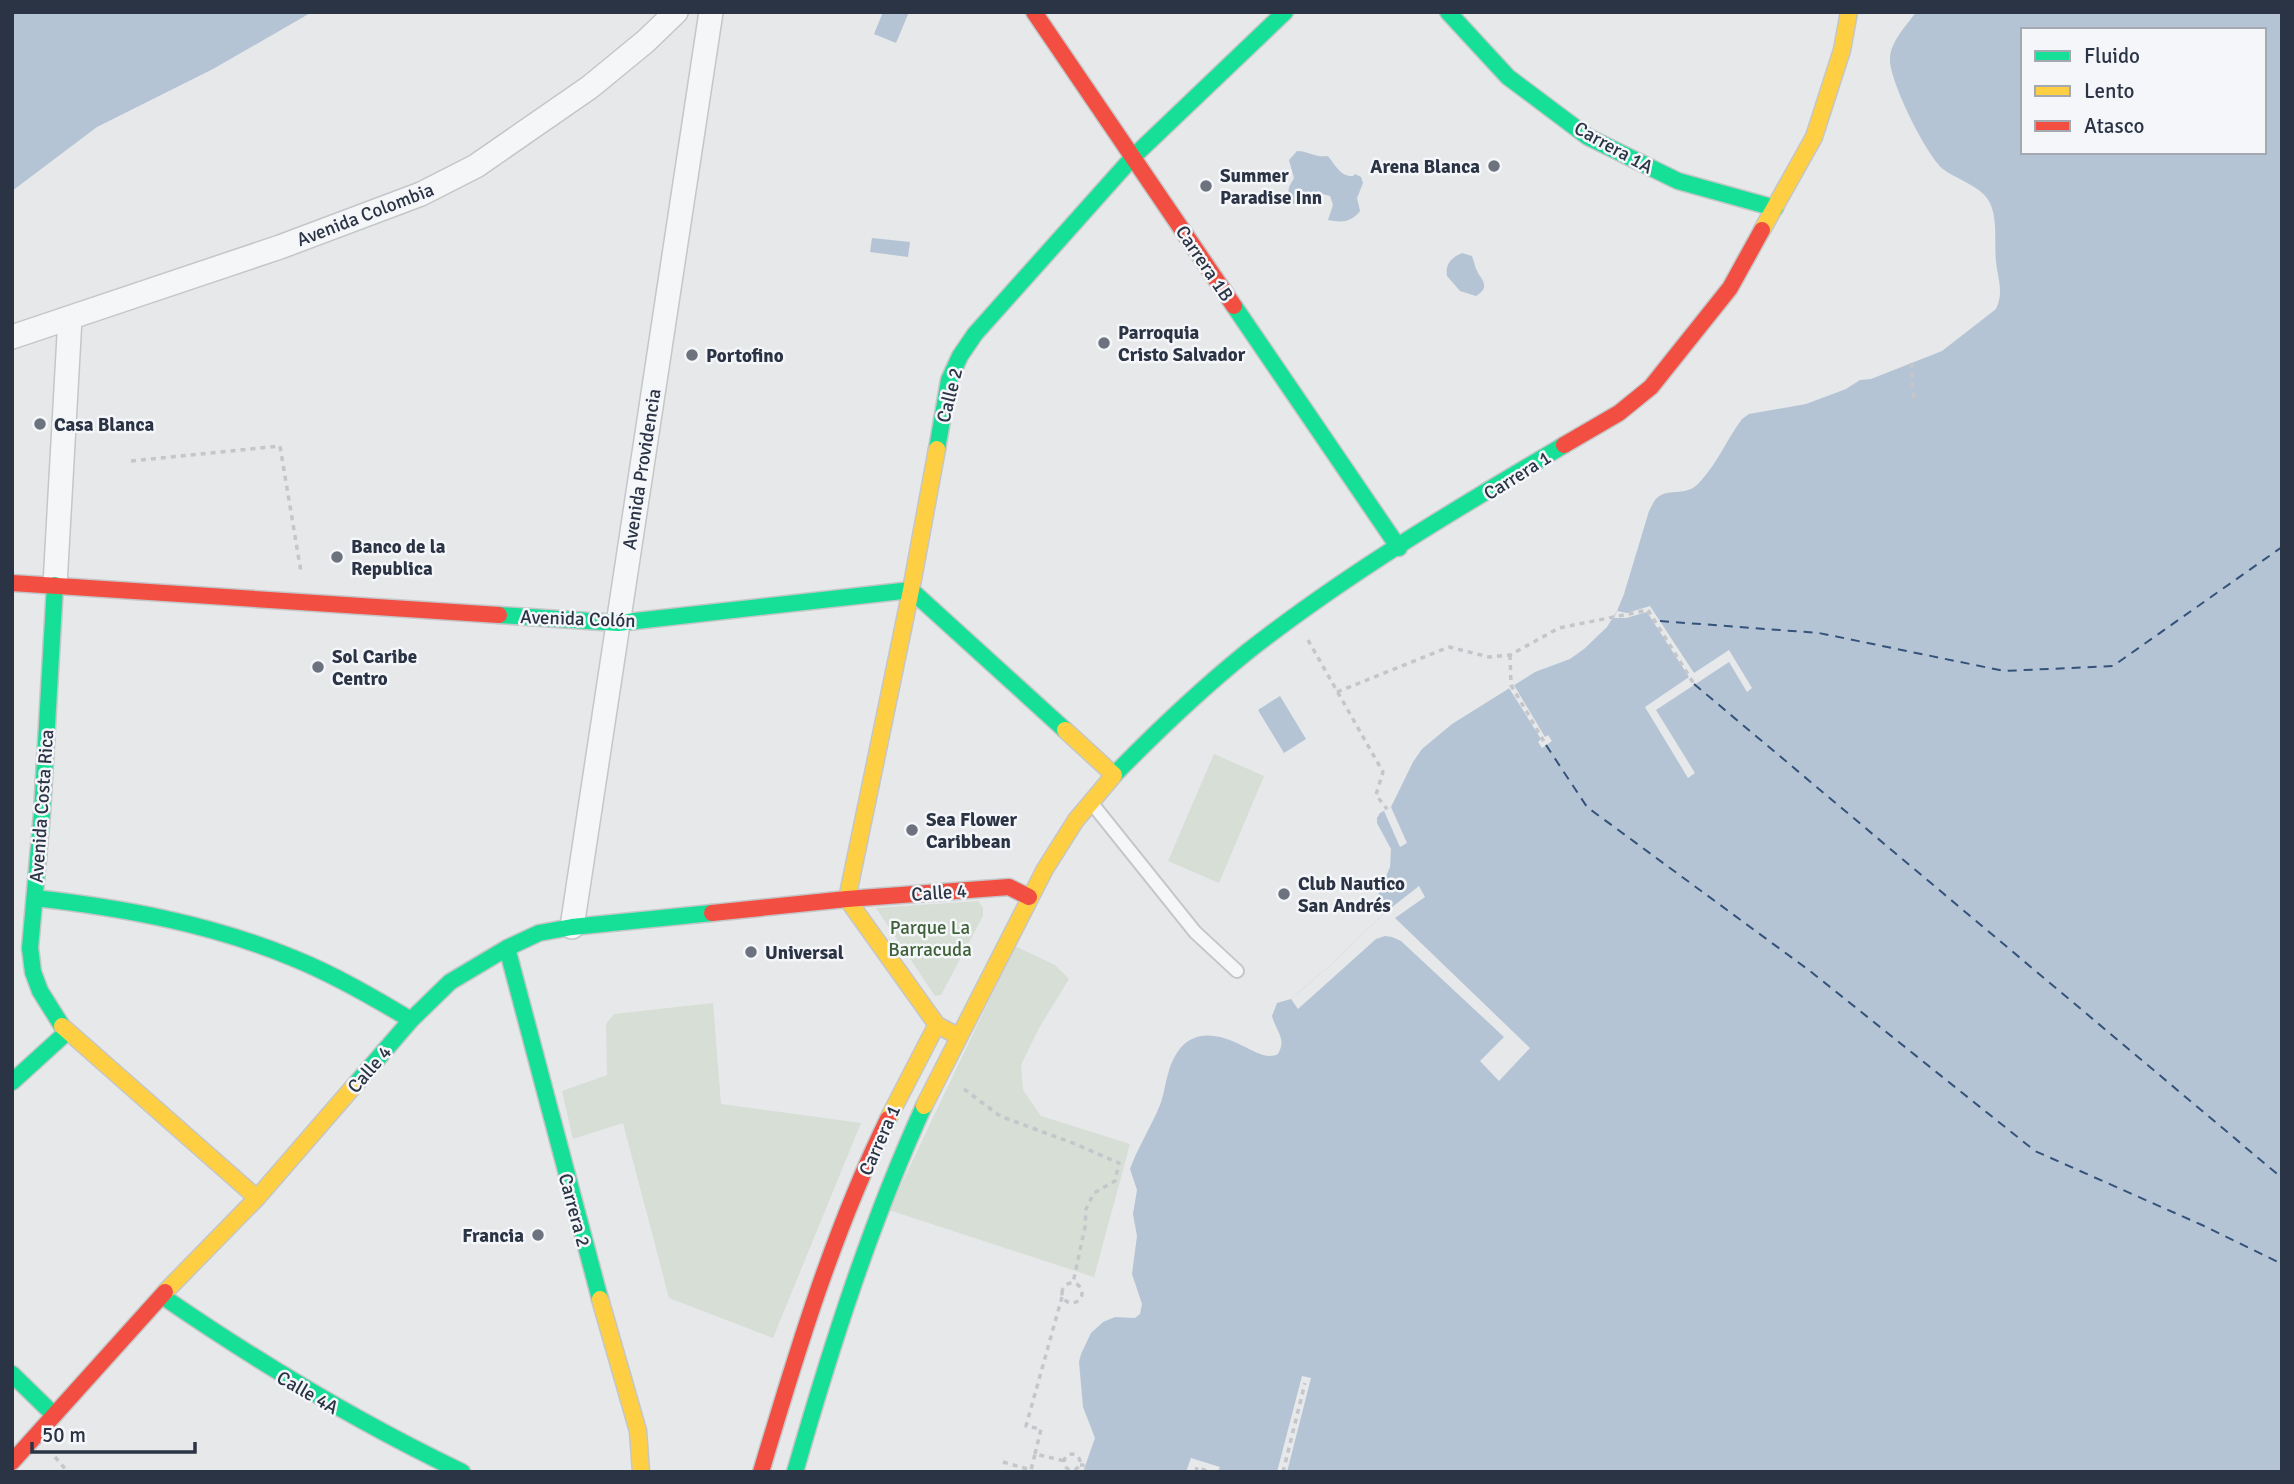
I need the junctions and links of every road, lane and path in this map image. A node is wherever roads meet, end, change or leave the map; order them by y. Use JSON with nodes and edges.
{"nodes":[{"id":1,"x":676,"y":12,"type":"edge"},
{"id":2,"x":711,"y":12,"type":"edge"},
{"id":3,"x":1034,"y":12,"type":"edge"},
{"id":4,"x":1285,"y":12,"type":"edge"},
{"id":5,"x":1448,"y":12,"type":"edge"},
{"id":6,"x":1849,"y":12,"type":"edge"},
{"id":7,"x":1133,"y":157,"type":"junction"},
{"id":8,"x":1775,"y":208,"type":"junction"},
{"id":9,"x":70,"y":318,"type":"junction"},
{"id":10,"x":12,"y":337,"type":"edge"},
{"id":11,"x":1911,"y":363,"type":"dead end"},
{"id":12,"x":1914,"y":400,"type":"dead end"},
{"id":13,"x":131,"y":461,"type":"dead end"},
{"id":14,"x":1399,"y":548,"type":"junction"},
{"id":15,"x":12,"y":583,"type":"edge"},
{"id":16,"x":55,"y":585,"type":"junction"},
{"id":17,"x":911,"y":590,"type":"junction"},
{"id":18,"x":306,"y":602,"type":"junction"},
{"id":19,"x":1293,"y":618,"type":"junction"},
{"id":20,"x":618,"y":623,"type":"junction"},
{"id":21,"x":1510,"y":654,"type":"junction"},
{"id":22,"x":1694,"y":684,"type":"dead end"},
{"id":23,"x":1337,"y":692,"type":"junction"},
{"id":24,"x":1546,"y":746,"type":"dead end"},
{"id":25,"x":1114,"y":775,"type":"junction"},
{"id":26,"x":1089,"y":801,"type":"junction"},
{"id":27,"x":1387,"y":809,"type":"dead end"},
{"id":28,"x":1060,"y":842,"type":"junction"},
{"id":29,"x":1015,"y":883,"type":"junction"},
{"id":30,"x":1029,"y":897,"type":"junction"},
{"id":31,"x":35,"y":898,"type":"junction"},
{"id":32,"x":847,"y":899,"type":"junction"},
{"id":33,"x":572,"y":927,"type":"junction"},
{"id":34,"x":507,"y":948,"type":"junction"},
{"id":35,"x":1237,"y":971,"type":"dead end"},
{"id":36,"x":940,"y":1019,"type":"junction"},
{"id":37,"x":411,"y":1020,"type":"junction"},
{"id":38,"x":67,"y":1032,"type":"junction"},
{"id":39,"x":958,"y":1036,"type":"junction"},
{"id":40,"x":942,"y":1069,"type":"junction"},
{"id":41,"x":12,"y":1082,"type":"edge"},
{"id":42,"x":257,"y":1198,"type":"junction"},
{"id":43,"x":1073,"y":1283,"type":"junction"},
{"id":44,"x":162,"y":1296,"type":"junction"},
{"id":45,"x":1062,"y":1297,"type":"junction"},
{"id":46,"x":12,"y":1374,"type":"edge"},
{"id":47,"x":1305,"y":1383,"type":"dead end"},
{"id":48,"x":54,"y":1415,"type":"junction"},
{"id":49,"x":1035,"y":1454,"type":"junction"},
{"id":50,"x":1065,"y":1461,"type":"junction"},
{"id":51,"x":12,"y":1462,"type":"edge"},
{"id":52,"x":1003,"y":1462,"type":"dead end"},
{"id":53,"x":1079,"y":1465,"type":"junction"},
{"id":54,"x":463,"y":1472,"type":"edge"},
{"id":55,"x":641,"y":1472,"type":"edge"},
{"id":56,"x":761,"y":1472,"type":"edge"},
{"id":57,"x":795,"y":1472,"type":"edge"},
{"id":58,"x":1089,"y":1472,"type":"edge"},
{"id":59,"x":1196,"y":1472,"type":"edge"},
{"id":60,"x":1209,"y":1472,"type":"edge"},
{"id":61,"x":1283,"y":1472,"type":"edge"}],
"edges":[{"from":1,"to":9,"type":"street","name":"Avenida Colombia"},
{"from":2,"to":20,"type":"street","name":"Avenida Providencia"},
{"from":3,"to":7,"type":"main road","name":"Carrera 1B"},
{"from":4,"to":7,"type":"main road","name":"Calle 2"},
{"from":5,"to":8,"type":"main road","name":"Carrera 1A"},
{"from":6,"to":8,"type":"main road","name":"Carrera 1"},
{"from":7,"to":14,"type":"main road","name":"Carrera 1B"},
{"from":7,"to":17,"type":"main road","name":"Calle 2"},
{"from":8,"to":14,"type":"main road","name":"Carrera 1"},
{"from":9,"to":10,"type":"street","name":"Avenida Colombia"},
{"from":9,"to":16,"type":"street","name":"Avenida Costa Rica"},
{"from":11,"to":12,"type":"path"},
{"from":13,"to":18,"type":"path"},
{"from":14,"to":19,"type":"main road","name":"Carrera 1"},
{"from":15,"to":16,"type":"main road","name":"Avenida Colón"},
{"from":16,"to":18,"type":"main road","name":"Avenida Colón"},
{"from":16,"to":31,"type":"main road","name":"Avenida Costa Rica"},
{"from":17,"to":20,"type":"main road","name":"Avenida Colón"},
{"from":17,"to":25,"type":"main road"},
{"from":17,"to":32,"type":"main road","name":"Calle 2"},
{"from":18,"to":20,"type":"main road","name":"Avenida Colón"},
{"from":19,"to":23,"type":"path"},
{"from":19,"to":25,"type":"main road","name":"Carrera 1"},
{"from":20,"to":33,"type":"street","name":"Avenida Providencia"},
{"from":21,"to":22,"type":"path"},
{"from":21,"to":23,"type":"path"},
{"from":21,"to":24,"type":"path"},
{"from":23,"to":27,"type":"path"},
{"from":25,"to":26,"type":"main road","name":"Carrera 1"},
{"from":26,"to":28,"type":"main road","name":"Carrera 1"},
{"from":26,"to":35,"type":"lane"},
{"from":28,"to":29,"type":"main road","name":"Carrera 1"},
{"from":28,"to":30,"type":"main road","name":"Carrera 1"},
{"from":29,"to":30,"type":"main road"},
{"from":29,"to":32,"type":"main road","name":"Calle 4"},
{"from":30,"to":39,"type":"main road","name":"Carrera 1"},
{"from":31,"to":37,"type":"main road"},
{"from":31,"to":38,"type":"main road","name":"Avenida Costa Rica"},
{"from":32,"to":33,"type":"main road","name":"Calle 4"},
{"from":32,"to":36,"type":"main road"},
{"from":33,"to":34,"type":"main road","name":"Calle 4"},
{"from":34,"to":37,"type":"main road","name":"Calle 4"},
{"from":34,"to":55,"type":"main road","name":"Carrera 2"},
{"from":36,"to":39,"type":"main road"},
{"from":36,"to":56,"type":"main road","name":"Carrera 1"},
{"from":37,"to":42,"type":"main road","name":"Calle 4"},
{"from":38,"to":41,"type":"main road"},
{"from":38,"to":42,"type":"main road","name":"Avenida Costa Rica"},
{"from":39,"to":40,"type":"main road","name":"Carrera 1"},
{"from":40,"to":43,"type":"path"},
{"from":40,"to":57,"type":"main road","name":"Carrera 1"},
{"from":42,"to":44,"type":"main road","name":"Calle 4"},
{"from":43,"to":45,"type":"path"},
{"from":43,"to":45,"type":"path"},
{"from":44,"to":48,"type":"main road","name":"Calle 4"},
{"from":44,"to":54,"type":"main road","name":"Calle 4A"},
{"from":45,"to":49,"type":"path"},
{"from":46,"to":48,"type":"main road"},
{"from":47,"to":61,"type":"path"},
{"from":48,"to":51,"type":"main road","name":"Calle 4"},
{"from":49,"to":50,"type":"path"},
{"from":49,"to":52,"type":"path"},
{"from":50,"to":53,"type":"path"},
{"from":50,"to":53,"type":"path"},
{"from":53,"to":58,"type":"path"},
{"from":59,"to":60,"type":"path"}]}
